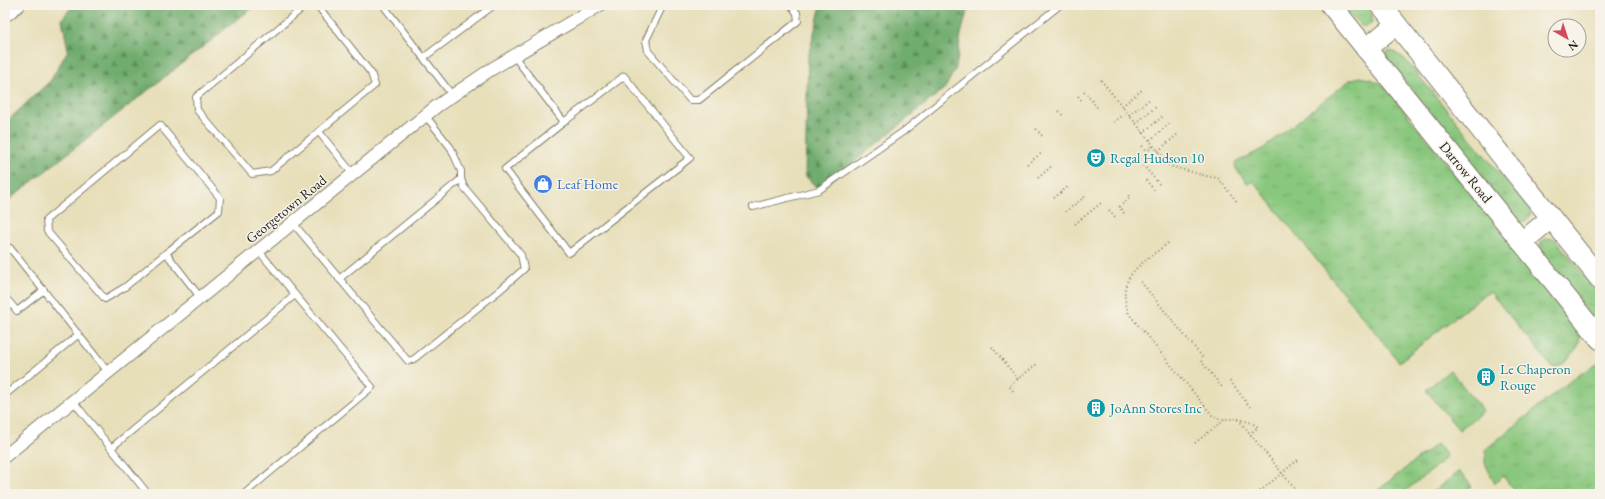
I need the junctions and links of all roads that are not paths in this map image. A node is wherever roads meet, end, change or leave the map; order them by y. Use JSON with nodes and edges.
{"nodes":[{"id":1,"x":19,"y":5,"type":"edge"},
{"id":2,"x":306,"y":5,"type":"edge"},
{"id":3,"x":317,"y":5,"type":"edge"},
{"id":4,"x":382,"y":5,"type":"edge"},
{"id":5,"x":494,"y":5,"type":"edge"},
{"id":6,"x":600,"y":5,"type":"edge"},
{"id":7,"x":663,"y":5,"type":"edge"},
{"id":8,"x":791,"y":5,"type":"edge"},
{"id":9,"x":1060,"y":5,"type":"edge"},
{"id":10,"x":1331,"y":5,"type":"edge"},
{"id":11,"x":1381,"y":5,"type":"edge"},
{"id":12,"x":5,"y":16,"type":"edge"},
{"id":13,"x":1396,"y":24,"type":"junction"},
{"id":14,"x":1366,"y":49,"type":"junction"},
{"id":15,"x":514,"y":56,"type":"junction"},
{"id":16,"x":423,"y":58,"type":"junction"},
{"id":17,"x":452,"y":95,"type":"junction"},
{"id":18,"x":425,"y":115,"type":"junction"},
{"id":19,"x":564,"y":122,"type":"junction"},
{"id":20,"x":319,"y":132,"type":"junction"},
{"id":21,"x":353,"y":174,"type":"junction"},
{"id":22,"x":461,"y":179,"type":"junction"},
{"id":23,"x":753,"y":207,"type":"dead end"},
{"id":24,"x":1552,"y":218,"type":"junction"},
{"id":25,"x":293,"y":223,"type":"junction"},
{"id":26,"x":1522,"y":242,"type":"junction"},
{"id":27,"x":258,"y":250,"type":"junction"},
{"id":28,"x":5,"y":251,"type":"edge"},
{"id":29,"x":166,"y":253,"type":"junction"},
{"id":30,"x":339,"y":279,"type":"junction"},
{"id":31,"x":1600,"y":279,"type":"edge"},
{"id":32,"x":44,"y":290,"type":"junction"},
{"id":33,"x":295,"y":295,"type":"junction"},
{"id":34,"x":5,"y":297,"type":"edge"},
{"id":35,"x":200,"y":297,"type":"junction"},
{"id":36,"x":79,"y":334,"type":"junction"},
{"id":37,"x":1600,"y":339,"type":"edge"},
{"id":38,"x":108,"y":372,"type":"junction"},
{"id":39,"x":5,"y":395,"type":"edge"},
{"id":40,"x":73,"y":400,"type":"junction"},
{"id":41,"x":111,"y":448,"type":"junction"},
{"id":42,"x":5,"y":456,"type":"edge"},
{"id":43,"x":148,"y":494,"type":"edge"},
{"id":44,"x":244,"y":494,"type":"edge"}],
"edges":[{"from":1,"to":12,"type":"street"},
{"from":2,"to":20,"type":"lane"},
{"from":3,"to":20,"type":"lane"},
{"from":4,"to":16,"type":"lane"},
{"from":5,"to":16,"type":"lane"},
{"from":6,"to":15,"type":"street","name":"Georgetown Road"},
{"from":7,"to":8,"type":"lane"},
{"from":9,"to":23,"type":"lane"},
{"from":10,"to":14,"type":"main road","name":"Darrow Road"},
{"from":11,"to":13,"type":"main road"},
{"from":13,"to":14,"type":"main road"},
{"from":13,"to":24,"type":"main road"},
{"from":14,"to":26,"type":"main road","name":"Darrow Road"},
{"from":15,"to":17,"type":"street","name":"Georgetown Road"},
{"from":15,"to":19,"type":"lane"},
{"from":16,"to":17,"type":"lane"},
{"from":17,"to":18,"type":"street","name":"Georgetown Road"},
{"from":18,"to":21,"type":"street","name":"Georgetown Road"},
{"from":18,"to":22,"type":"lane"},
{"from":19,"to":19,"type":"lane"},
{"from":20,"to":21,"type":"lane"},
{"from":21,"to":25,"type":"street","name":"Georgetown Road"},
{"from":22,"to":30,"type":"lane"},
{"from":22,"to":30,"type":"lane"},
{"from":24,"to":26,"type":"main road"},
{"from":24,"to":31,"type":"main road"},
{"from":25,"to":27,"type":"street","name":"Georgetown Road"},
{"from":25,"to":30,"type":"lane"},
{"from":26,"to":37,"type":"main road","name":"Darrow Road"},
{"from":27,"to":33,"type":"lane"},
{"from":27,"to":35,"type":"street","name":"Georgetown Road"},
{"from":28,"to":32,"type":"lane"},
{"from":29,"to":29,"type":"lane"},
{"from":29,"to":35,"type":"lane"},
{"from":32,"to":34,"type":"lane"},
{"from":32,"to":36,"type":"lane"},
{"from":33,"to":41,"type":"lane"},
{"from":33,"to":44,"type":"lane"},
{"from":35,"to":38,"type":"street","name":"Georgetown Road"},
{"from":36,"to":38,"type":"lane"},
{"from":36,"to":39,"type":"lane"},
{"from":38,"to":40,"type":"street","name":"Georgetown Road"},
{"from":40,"to":41,"type":"lane"},
{"from":40,"to":42,"type":"street","name":"Georgetown Road"},
{"from":41,"to":43,"type":"lane"}]}
